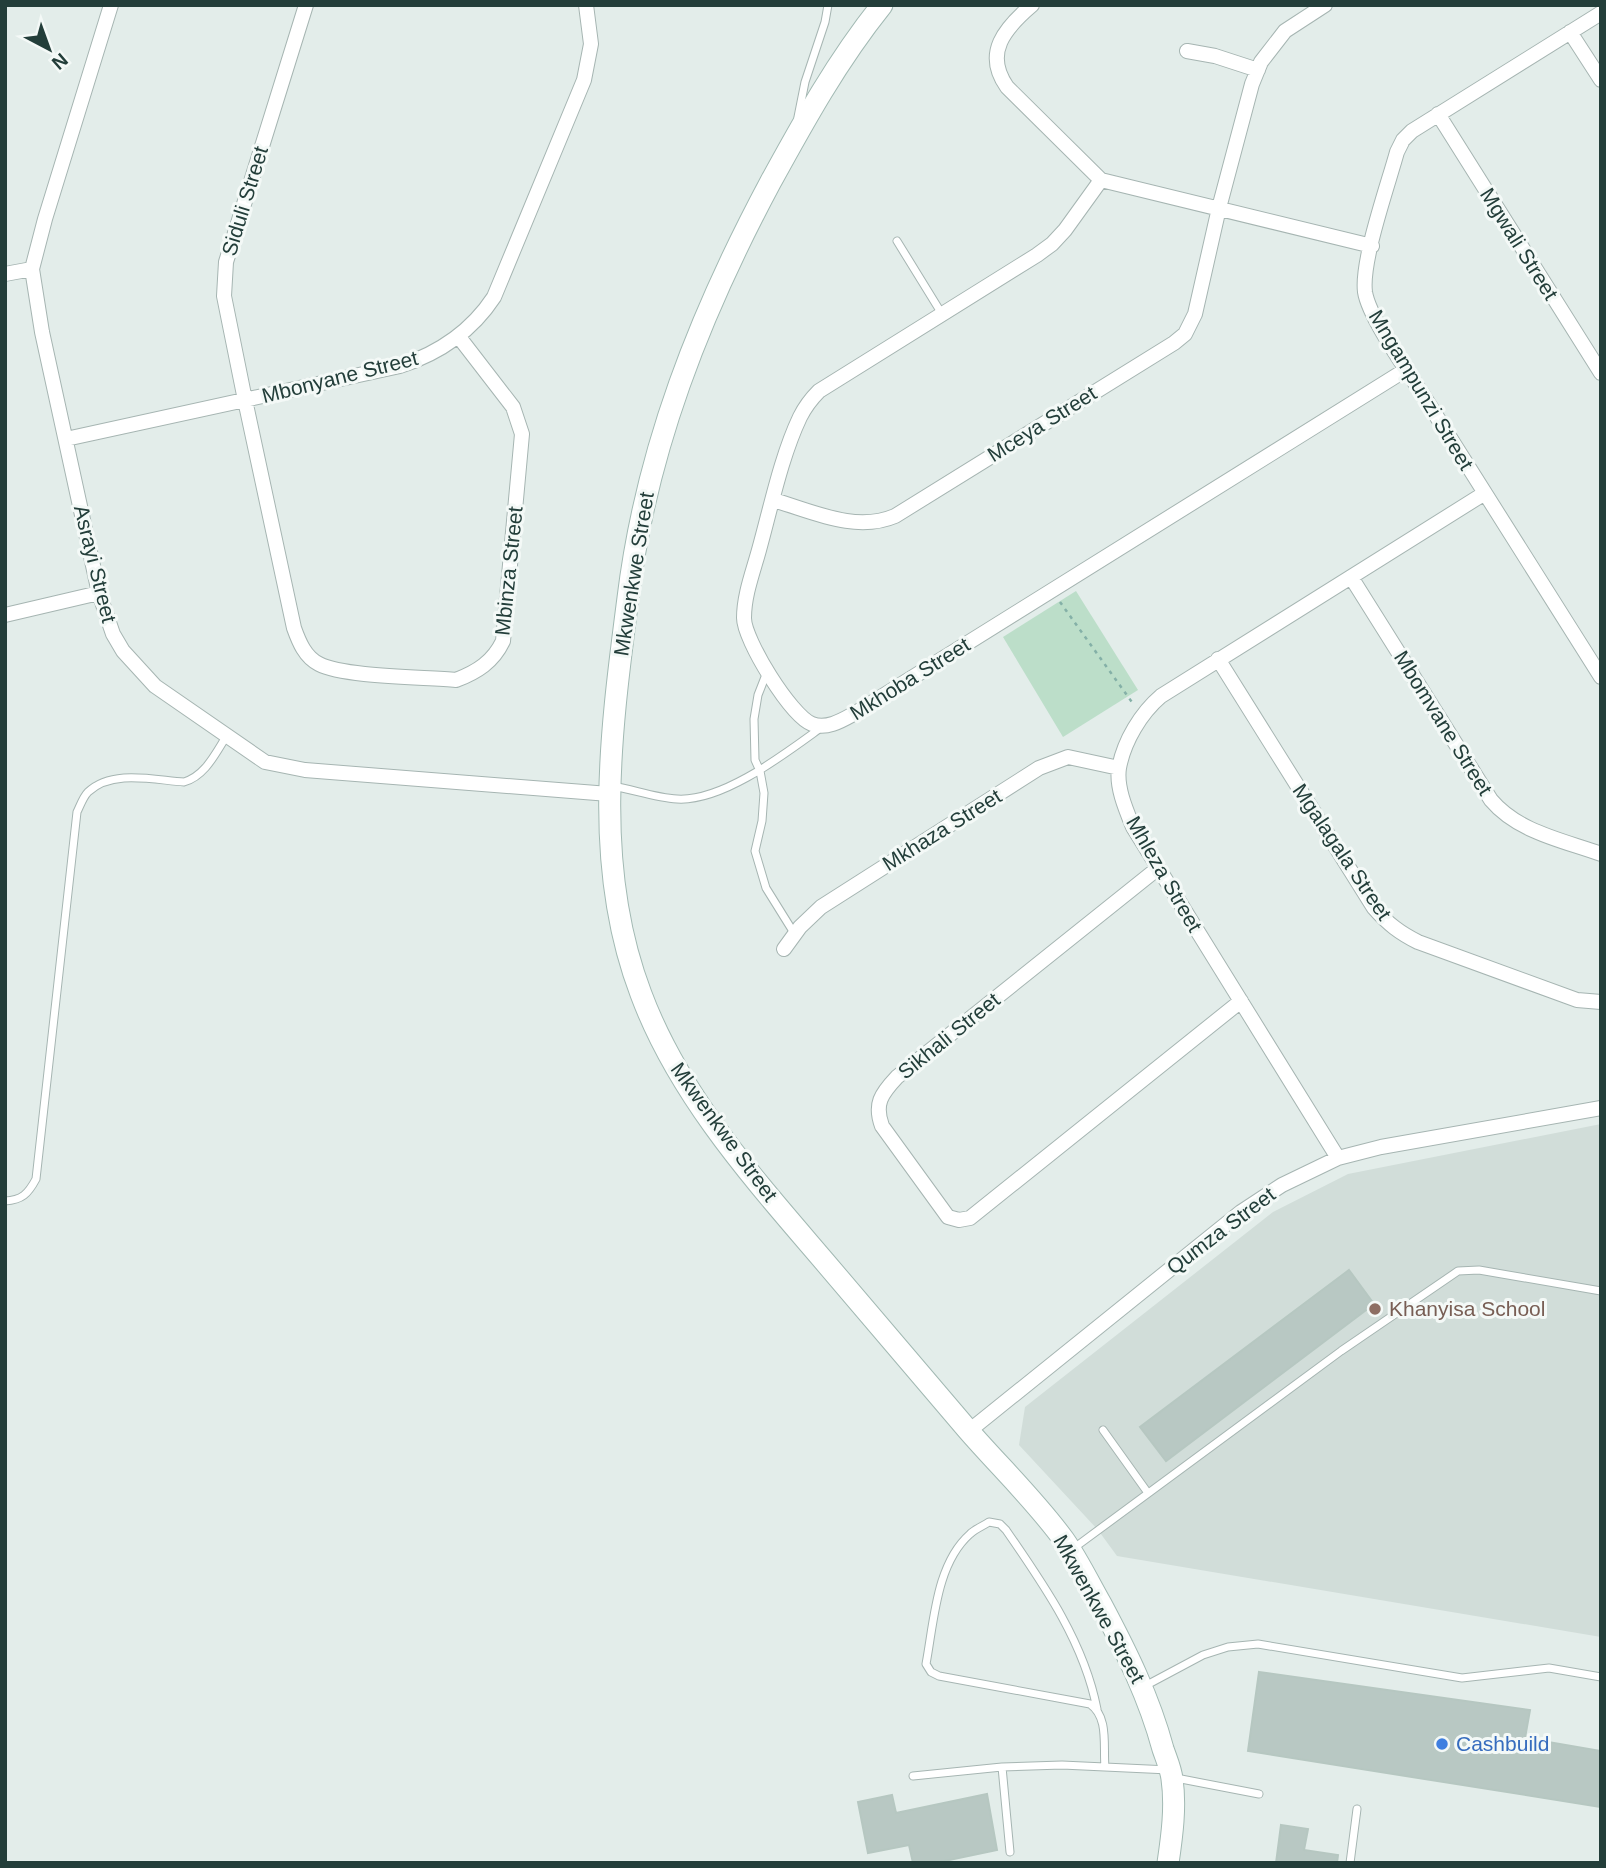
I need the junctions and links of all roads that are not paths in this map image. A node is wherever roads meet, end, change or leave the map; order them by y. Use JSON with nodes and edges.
{"nodes":[{"id":1,"x":111,"y":5,"type":"edge"},
{"id":2,"x":306,"y":5,"type":"edge"},
{"id":3,"x":586,"y":5,"type":"edge"},
{"id":4,"x":828,"y":5,"type":"edge"},
{"id":5,"x":882,"y":5,"type":"edge"},
{"id":6,"x":1032,"y":5,"type":"edge"},
{"id":7,"x":1325,"y":5,"type":"edge"},
{"id":8,"x":1601,"y":13,"type":"edge"},
{"id":9,"x":1570,"y":33,"type":"junction"},
{"id":10,"x":1187,"y":51,"type":"dead end"},
{"id":11,"x":1258,"y":70,"type":"junction"},
{"id":12,"x":1601,"y":80,"type":"edge"},
{"id":13,"x":1438,"y":114,"type":"junction"},
{"id":14,"x":795,"y":138,"type":"junction"},
{"id":15,"x":1101,"y":180,"type":"junction"},
{"id":16,"x":1219,"y":208,"type":"junction"},
{"id":17,"x":897,"y":241,"type":"dead end"},
{"id":18,"x":1372,"y":246,"type":"junction"},
{"id":19,"x":32,"y":269,"type":"junction"},
{"id":20,"x":5,"y":274,"type":"edge"},
{"id":21,"x":943,"y":314,"type":"junction"},
{"id":22,"x":459,"y":337,"type":"junction"},
{"id":23,"x":1407,"y":369,"type":"junction"},
{"id":24,"x":1601,"y":373,"type":"edge"},
{"id":25,"x":245,"y":400,"type":"junction"},
{"id":26,"x":66,"y":439,"type":"junction"},
{"id":27,"x":1485,"y":493,"type":"junction"},
{"id":28,"x":773,"y":499,"type":"junction"},
{"id":29,"x":1351,"y":577,"type":"junction"},
{"id":30,"x":99,"y":593,"type":"junction"},
{"id":31,"x":5,"y":615,"type":"edge"},
{"id":32,"x":1218,"y":659,"type":"junction"},
{"id":33,"x":768,"y":670,"type":"junction"},
{"id":34,"x":1601,"y":677,"type":"edge"},
{"id":35,"x":824,"y":725,"type":"junction"},
{"id":36,"x":226,"y":737,"type":"junction"},
{"id":37,"x":1119,"y":768,"type":"junction"},
{"id":38,"x":760,"y":771,"type":"junction"},
{"id":39,"x":609,"y":789,"type":"junction"},
{"id":40,"x":1601,"y":854,"type":"edge"},
{"id":41,"x":1157,"y":869,"type":"junction"},
{"id":42,"x":794,"y":934,"type":"junction"},
{"id":43,"x":784,"y":948,"type":"dead end"},
{"id":44,"x":1241,"y":1001,"type":"junction"},
{"id":45,"x":1601,"y":1002,"type":"edge"},
{"id":46,"x":1601,"y":1108,"type":"edge"},
{"id":47,"x":1338,"y":1157,"type":"junction"},
{"id":48,"x":5,"y":1201,"type":"edge"},
{"id":49,"x":1601,"y":1291,"type":"edge"},
{"id":50,"x":1103,"y":1430,"type":"dead end"},
{"id":51,"x":969,"y":1431,"type":"junction"},
{"id":52,"x":1149,"y":1493,"type":"junction"},
{"id":53,"x":1071,"y":1550,"type":"junction"},
{"id":54,"x":1601,"y":1677,"type":"edge"},
{"id":55,"x":1143,"y":1688,"type":"junction"},
{"id":56,"x":1097,"y":1709,"type":"junction"},
{"id":57,"x":1002,"y":1767,"type":"junction"},
{"id":58,"x":1105,"y":1767,"type":"junction"},
{"id":59,"x":1171,"y":1774,"type":"junction"},
{"id":60,"x":913,"y":1776,"type":"dead end"},
{"id":61,"x":1259,"y":1794,"type":"dead end"},
{"id":62,"x":1357,"y":1809,"type":"dead end"},
{"id":63,"x":1010,"y":1852,"type":"dead end"},
{"id":64,"x":1168,"y":1863,"type":"edge"},
{"id":65,"x":1350,"y":1863,"type":"edge"}],
"edges":[{"from":1,"to":19,"type":"street","name":"Asrayi Street"},
{"from":2,"to":25,"type":"street","name":"Siduli Street"},
{"from":3,"to":22,"type":"street","name":"Mbonyane Street"},
{"from":4,"to":14,"type":"lane"},
{"from":5,"to":14,"type":"street","name":"Mkwenkwe Street"},
{"from":6,"to":15,"type":"street"},
{"from":7,"to":11,"type":"street","name":"Mceya Street"},
{"from":8,"to":9,"type":"street","name":"Mngampunzi Street"},
{"from":9,"to":12,"type":"street"},
{"from":9,"to":13,"type":"street","name":"Mngampunzi Street"},
{"from":10,"to":11,"type":"street"},
{"from":11,"to":16,"type":"street","name":"Mceya Street"},
{"from":13,"to":18,"type":"street","name":"Mngampunzi Street"},
{"from":13,"to":24,"type":"street","name":"Mgwali Street"},
{"from":14,"to":39,"type":"street","name":"Mkwenkwe Street"},
{"from":15,"to":16,"type":"street"},
{"from":15,"to":21,"type":"street","name":"Mkhoba Street"},
{"from":16,"to":18,"type":"street"},
{"from":16,"to":28,"type":"street","name":"Mceya Street"},
{"from":17,"to":21,"type":"lane"},
{"from":18,"to":23,"type":"street","name":"Mngampunzi Street"},
{"from":19,"to":20,"type":"street"},
{"from":19,"to":26,"type":"street","name":"Asrayi Street"},
{"from":21,"to":28,"type":"street","name":"Mkhoba Street"},
{"from":22,"to":25,"type":"street","name":"Mbonyane Street"},
{"from":22,"to":25,"type":"street","name":"Mbinza Street"},
{"from":23,"to":27,"type":"street","name":"Mngampunzi Street"},
{"from":23,"to":35,"type":"street","name":"Mkhoba Street"},
{"from":25,"to":26,"type":"street","name":"Mbonyane Street"},
{"from":26,"to":30,"type":"street","name":"Asrayi Street"},
{"from":27,"to":29,"type":"street","name":"Mhleza Street"},
{"from":27,"to":34,"type":"street","name":"Mngampunzi Street"},
{"from":28,"to":33,"type":"street","name":"Mkhoba Street"},
{"from":29,"to":32,"type":"street","name":"Mhleza Street"},
{"from":29,"to":40,"type":"street","name":"Mbomvane Street"},
{"from":30,"to":31,"type":"street"},
{"from":30,"to":36,"type":"street","name":"Asrayi Street"},
{"from":32,"to":37,"type":"street","name":"Mhleza Street"},
{"from":32,"to":45,"type":"street","name":"Mgalagala Street"},
{"from":33,"to":35,"type":"street","name":"Mkhoba Street"},
{"from":33,"to":38,"type":"lane"},
{"from":35,"to":38,"type":"lane"},
{"from":36,"to":39,"type":"street","name":"Asrayi Street"},
{"from":36,"to":48,"type":"lane"},
{"from":37,"to":41,"type":"street","name":"Mhleza Street"},
{"from":37,"to":42,"type":"street","name":"Mkhaza Street"},
{"from":38,"to":39,"type":"lane"},
{"from":38,"to":42,"type":"lane"},
{"from":39,"to":51,"type":"street","name":"Mkwenkwe Street"},
{"from":41,"to":44,"type":"street","name":"Mhleza Street"},
{"from":41,"to":44,"type":"street","name":"Sikhali Street"},
{"from":42,"to":43,"type":"street","name":"Mkhaza Street"},
{"from":44,"to":47,"type":"street","name":"Mhleza Street"},
{"from":46,"to":47,"type":"street","name":"Qumza Street"},
{"from":47,"to":51,"type":"street","name":"Qumza Street"},
{"from":49,"to":52,"type":"lane"},
{"from":50,"to":52,"type":"lane"},
{"from":51,"to":53,"type":"street","name":"Mkwenkwe Street"},
{"from":52,"to":53,"type":"lane"},
{"from":53,"to":55,"type":"street","name":"Mkwenkwe Street"},
{"from":54,"to":55,"type":"lane"},
{"from":55,"to":59,"type":"street","name":"Mkwenkwe Street"},
{"from":56,"to":56,"type":"lane"},
{"from":56,"to":58,"type":"lane"},
{"from":57,"to":58,"type":"lane"},
{"from":57,"to":60,"type":"lane"},
{"from":57,"to":63,"type":"lane"},
{"from":58,"to":59,"type":"lane"},
{"from":59,"to":61,"type":"lane"},
{"from":59,"to":64,"type":"street","name":"Mkwenkwe Street"},
{"from":62,"to":65,"type":"lane"}]}
